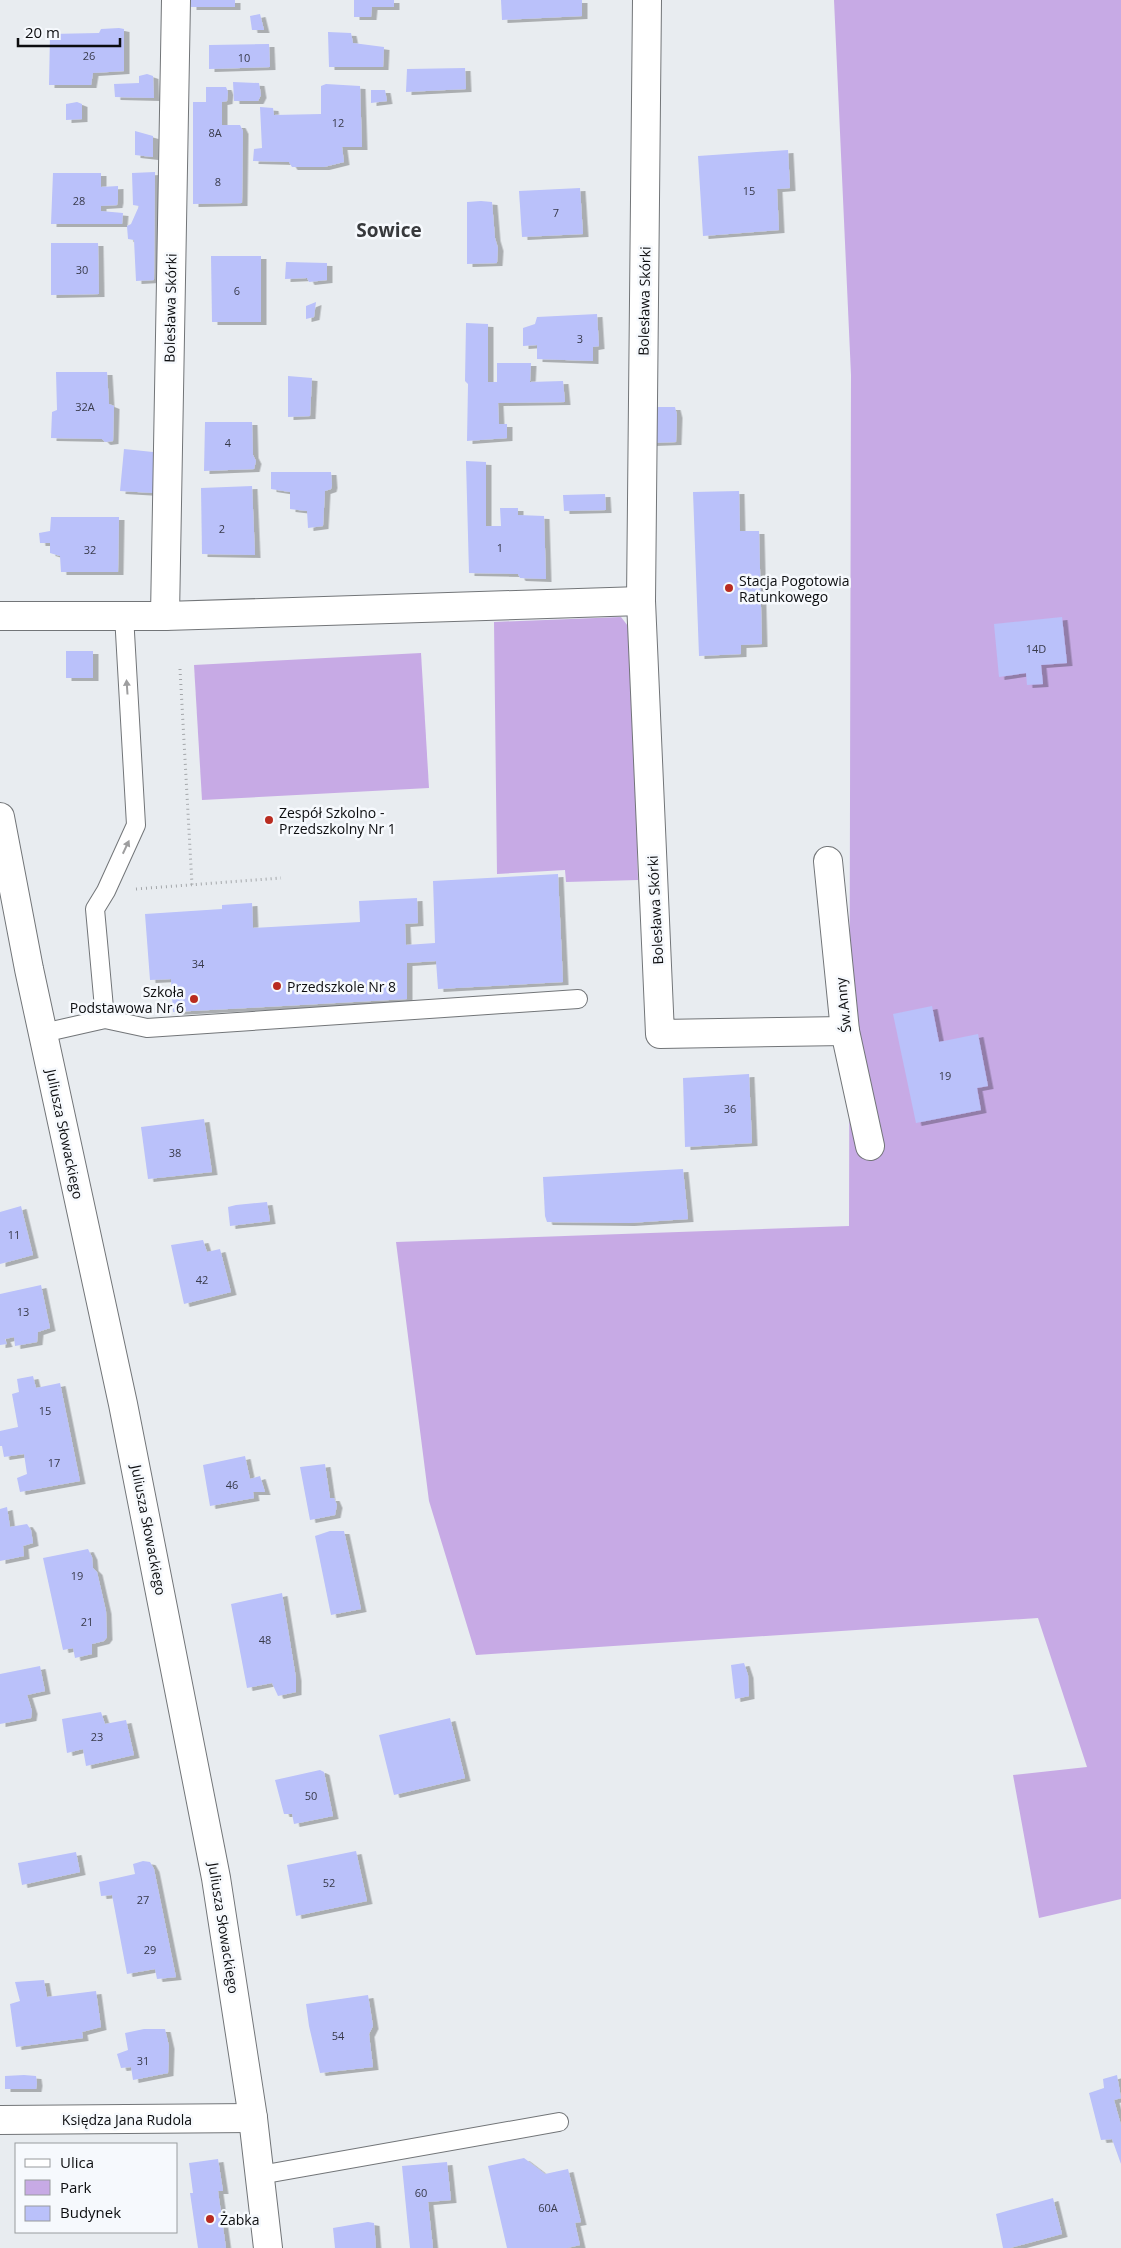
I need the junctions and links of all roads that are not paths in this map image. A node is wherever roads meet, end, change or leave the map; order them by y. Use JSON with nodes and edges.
{"nodes":[{"id":1,"x":176,"y":0,"type":"edge"},
{"id":2,"x":647,"y":0,"type":"edge"},
{"id":3,"x":641,"y":601,"type":"junction"},
{"id":4,"x":124,"y":615,"type":"junction"},
{"id":5,"x":0,"y":616,"type":"edge"},
{"id":6,"x":165,"y":616,"type":"junction"},
{"id":7,"x":0,"y":817,"type":"edge"},
{"id":8,"x":828,"y":862,"type":"dead end"},
{"id":9,"x":578,"y":999,"type":"dead end"},
{"id":10,"x":105,"y":1019,"type":"junction"},
{"id":11,"x":845,"y":1031,"type":"junction"},
{"id":12,"x":43,"y":1033,"type":"junction"},
{"id":13,"x":870,"y":1146,"type":"dead end"},
{"id":14,"x":253,"y":2118,"type":"junction"},
{"id":15,"x":0,"y":2120,"type":"edge"},
{"id":16,"x":559,"y":2122,"type":"dead end"},
{"id":17,"x":260,"y":2175,"type":"junction"},
{"id":18,"x":268,"y":2248,"type":"edge"}],
"edges":[{"from":1,"to":6,"type":"street","name":"Bolesława Skórki"},
{"from":2,"to":3,"type":"street","name":"Bolesława Skórki"},
{"from":3,"to":6,"type":"street"},
{"from":3,"to":11,"type":"street","name":"Bolesława Skórki"},
{"from":4,"to":5,"type":"street"},
{"from":4,"to":6,"type":"street"},
{"from":10,"to":4,"type":"lane","one_way":true},
{"from":7,"to":12,"type":"street","name":"Juliusza Słowackiego"},
{"from":8,"to":11,"type":"street","name":"Św.Anny"},
{"from":9,"to":10,"type":"lane"},
{"from":10,"to":12,"type":"lane"},
{"from":11,"to":13,"type":"street","name":"Św.Anny"},
{"from":12,"to":14,"type":"street","name":"Juliusza Słowackiego"},
{"from":14,"to":15,"type":"street","name":"Księdza Jana Rudola"},
{"from":14,"to":17,"type":"street","name":"Juliusza Słowackiego"},
{"from":16,"to":17,"type":"lane"},
{"from":17,"to":18,"type":"street","name":"Juliusza Słowackiego"}]}
